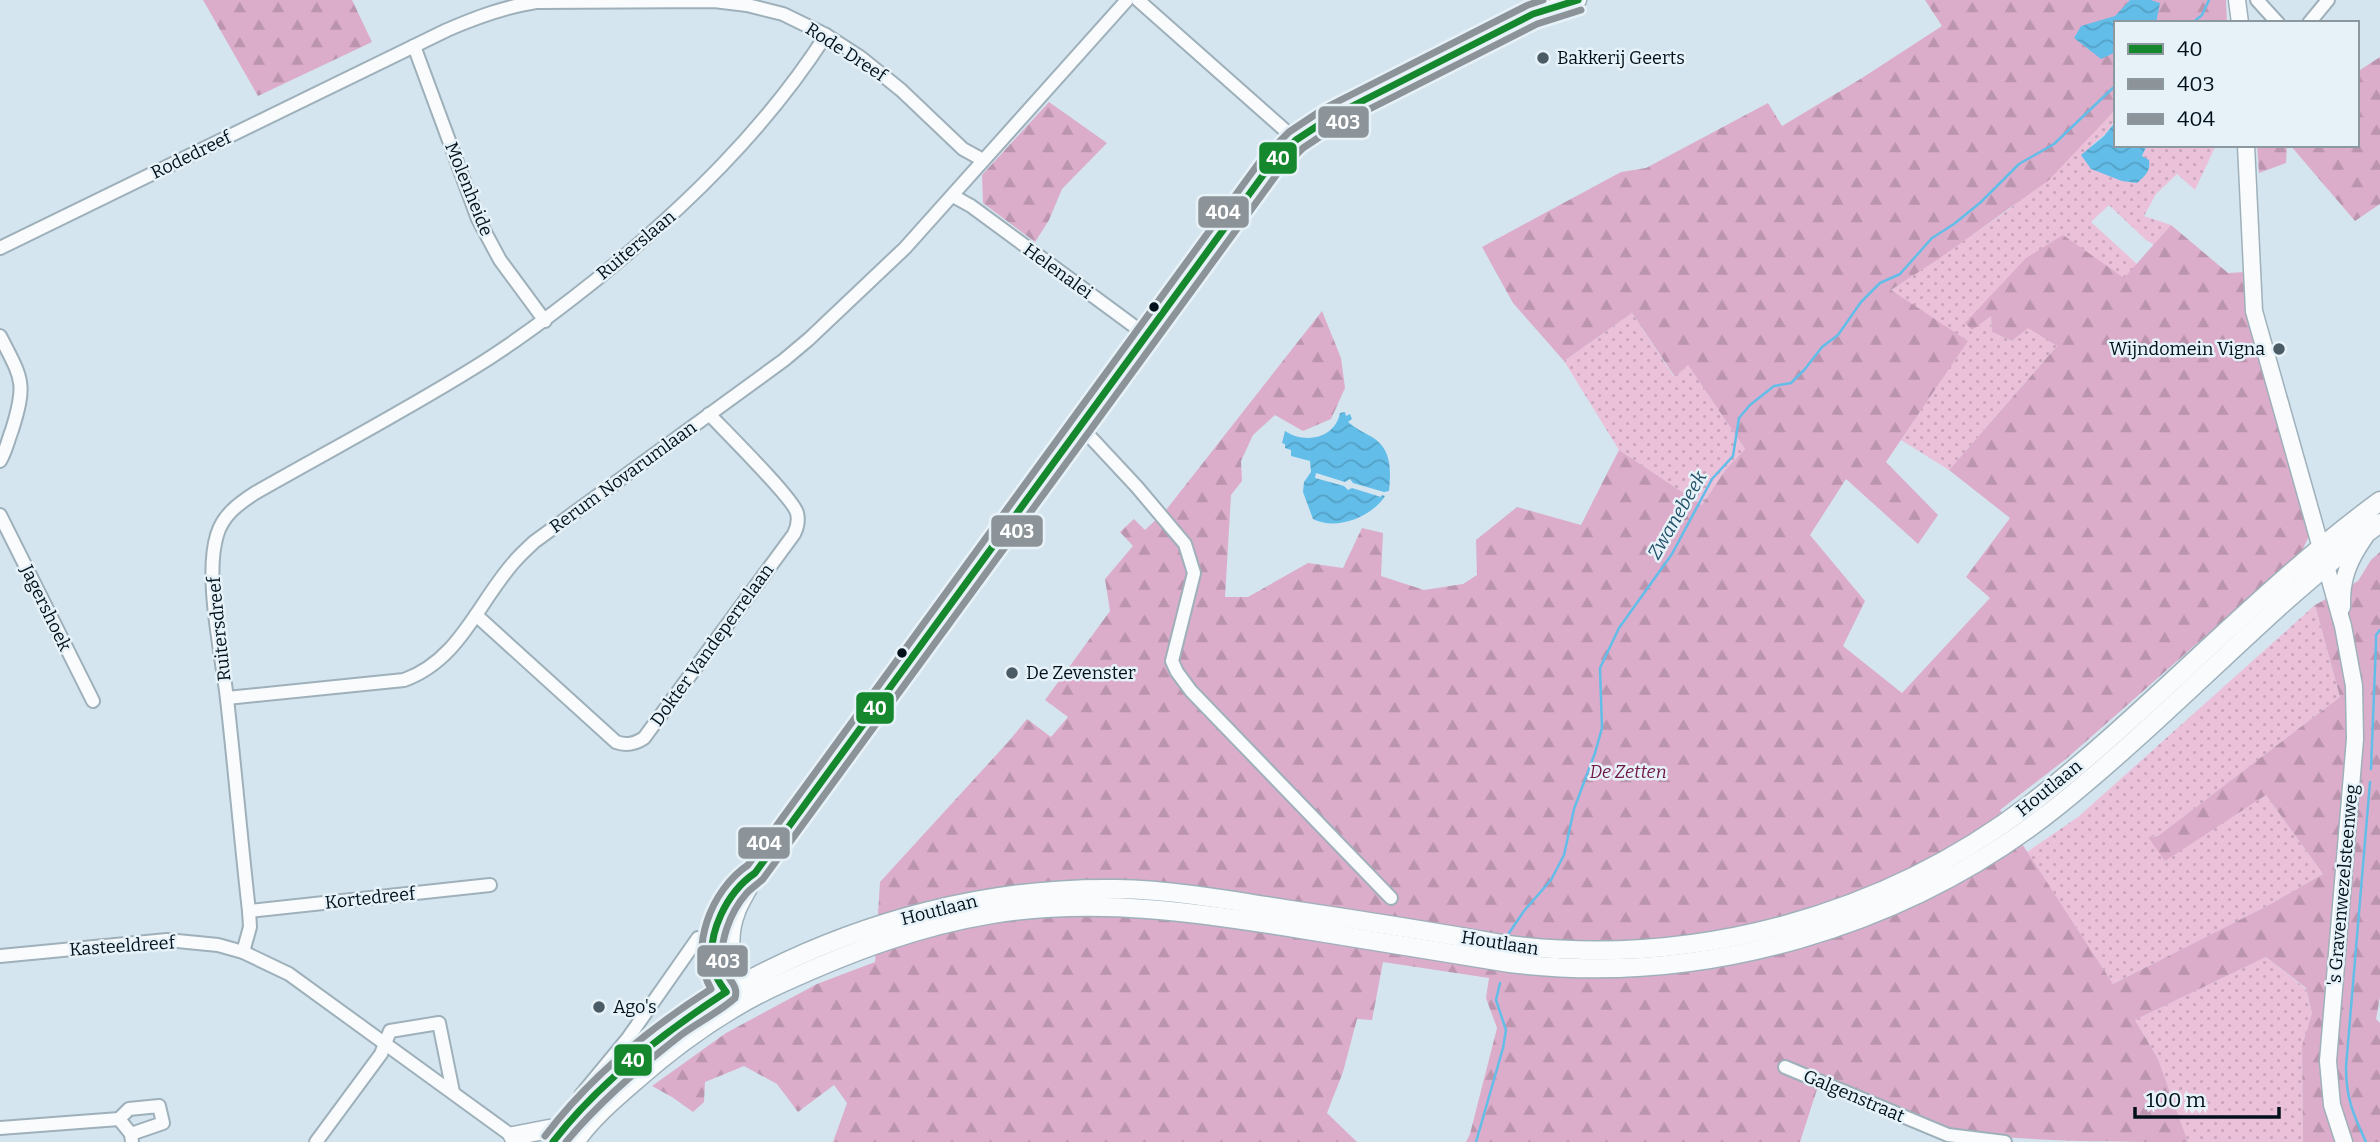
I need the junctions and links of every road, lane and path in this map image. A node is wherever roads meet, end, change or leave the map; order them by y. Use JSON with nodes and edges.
{"nodes":[{"id":1,"x":1127,"y":0,"type":"edge"},
{"id":2,"x":1138,"y":0,"type":"edge"},
{"id":3,"x":1578,"y":0,"type":"edge"},
{"id":4,"x":2237,"y":0,"type":"edge"},
{"id":5,"x":2257,"y":0,"type":"edge"},
{"id":6,"x":2328,"y":0,"type":"edge"},
{"id":7,"x":2240,"y":21,"type":"edge"},
{"id":8,"x":2276,"y":21,"type":"edge"},
{"id":9,"x":2311,"y":21,"type":"edge"},
{"id":10,"x":826,"y":35,"type":"junction"},
{"id":11,"x":414,"y":46,"type":"junction"},
{"id":12,"x":382,"y":62,"type":"joint"},
{"id":13,"x":1296,"y":140,"type":"junction"},
{"id":14,"x":2246,"y":147,"type":"edge"},
{"id":15,"x":980,"y":165,"type":"junction"},
{"id":16,"x":955,"y":194,"type":"junction"},
{"id":17,"x":0,"y":248,"type":"edge"},
{"id":18,"x":545,"y":321,"type":"junction"},
{"id":19,"x":1146,"y":335,"type":"junction"},
{"id":20,"x":0,"y":336,"type":"edge"},
{"id":21,"x":405,"y":408,"type":"joint"},
{"id":22,"x":709,"y":414,"type":"junction"},
{"id":23,"x":1082,"y":427,"type":"junction"},
{"id":24,"x":0,"y":461,"type":"edge"},
{"id":25,"x":2380,"y":502,"type":"edge"},
{"id":26,"x":0,"y":515,"type":"edge"},
{"id":27,"x":2375,"y":527,"type":"edge"},
{"id":28,"x":2321,"y":547,"type":"junction"},
{"id":29,"x":2325,"y":566,"type":"junction"},
{"id":30,"x":476,"y":615,"type":"junction"},
{"id":31,"x":2343,"y":626,"type":"junction"},
{"id":32,"x":227,"y":698,"type":"junction"},
{"id":33,"x":93,"y":701,"type":"dead end"},
{"id":34,"x":490,"y":885,"type":"dead end"},
{"id":35,"x":1391,"y":898,"type":"dead end"},
{"id":36,"x":249,"y":911,"type":"junction"},
{"id":37,"x":723,"y":940,"type":"junction"},
{"id":38,"x":243,"y":952,"type":"junction"},
{"id":39,"x":0,"y":956,"type":"edge"},
{"id":40,"x":737,"y":995,"type":"junction"},
{"id":41,"x":385,"y":1042,"type":"junction"},
{"id":42,"x":1785,"y":1067,"type":"dead end"},
{"id":43,"x":453,"y":1092,"type":"junction"},
{"id":44,"x":581,"y":1095,"type":"dead end"},
{"id":45,"x":119,"y":1119,"type":"junction"},
{"id":46,"x":0,"y":1128,"type":"edge"},
{"id":47,"x":132,"y":1138,"type":"edge"},
{"id":48,"x":563,"y":1138,"type":"edge"},
{"id":49,"x":516,"y":1139,"type":"edge"},
{"id":50,"x":316,"y":1142,"type":"edge"},
{"id":51,"x":2005,"y":1142,"type":"edge"},
{"id":52,"x":2344,"y":1142,"type":"edge"}],
"edges":[{"from":1,"to":15,"type":"street"},
{"from":2,"to":13,"type":"street"},
{"from":3,"to":13,"type":"main road"},
{"from":4,"to":7,"type":"main road"},
{"from":5,"to":8,"type":"street"},
{"from":6,"to":9,"type":"street"},
{"from":10,"to":11,"type":"street","name":"Rode Dreef"},
{"from":10,"to":15,"type":"street","name":"Rode Dreef"},
{"from":10,"to":18,"type":"street","name":"Ruiterslaan"},
{"from":11,"to":12,"type":"street","name":"Rode Dreef"},
{"from":11,"to":18,"type":"street","name":"Molenheide"},
{"from":12,"to":17,"type":"street","name":"Rodedreef"},
{"from":13,"to":19,"type":"main road"},
{"from":14,"to":28,"type":"main road","name":"'s Gravenwezelsteenweg"},
{"from":15,"to":16,"type":"street","name":"Rerum Novarumlaan"},
{"from":16,"to":19,"type":"street","name":"Helenalei"},
{"from":16,"to":22,"type":"street","name":"Rerum Novarumlaan"},
{"from":18,"to":21,"type":"street","name":"Ruiterslaan"},
{"from":19,"to":23,"type":"main road"},
{"from":20,"to":24,"type":"street"},
{"from":21,"to":32,"type":"street","name":"Ruitersdreef"},
{"from":22,"to":30,"type":"street","name":"Rerum Novarumlaan"},
{"from":22,"to":30,"type":"street","name":"Dokter Vandeperrelaan"},
{"from":23,"to":35,"type":"street"},
{"from":23,"to":37,"type":"main road"},
{"from":25,"to":28,"type":"main road","name":"Houtlaan"},
{"from":26,"to":33,"type":"street","name":"Jagershoek"},
{"from":27,"to":29,"type":"main road","name":"Houtlaan"},
{"from":27,"to":31,"type":"main road","name":"'s Gravenwezelsteenweg"},
{"from":28,"to":29,"type":"main road","name":"'s Gravenwezelsteenweg"},
{"from":28,"to":40,"type":"main road","name":"Houtlaan"},
{"from":29,"to":31,"type":"main road","name":"'s Gravenwezelsteenweg"},
{"from":29,"to":40,"type":"main road","name":"Houtlaan"},
{"from":30,"to":32,"type":"street","name":"Rerum Novarumlaan"},
{"from":31,"to":52,"type":"main road","name":"'s Gravenwezelsteenweg"},
{"from":32,"to":36,"type":"street","name":"Ruitersdreef"},
{"from":34,"to":36,"type":"street","name":"Kortedreef"},
{"from":36,"to":38,"type":"street","name":"Ruitersdreef"},
{"from":37,"to":40,"type":"main road"},
{"from":37,"to":44,"type":"street"},
{"from":38,"to":39,"type":"street","name":"Kasteeldreef"},
{"from":38,"to":41,"type":"street","name":"Kasteeldreef"},
{"from":40,"to":48,"type":"main road","name":"Houtlaan"},
{"from":41,"to":43,"type":"street","name":"Kasteeldreef"},
{"from":41,"to":43,"type":"street"},
{"from":41,"to":50,"type":"street"},
{"from":42,"to":51,"type":"street","name":"Galgenstraat"},
{"from":43,"to":49,"type":"street","name":"Kasteeldreef"},
{"from":45,"to":46,"type":"street"},
{"from":45,"to":47,"type":"street"},
{"from":45,"to":47,"type":"street"},
{"from":48,"to":49,"type":"main road"}]}
